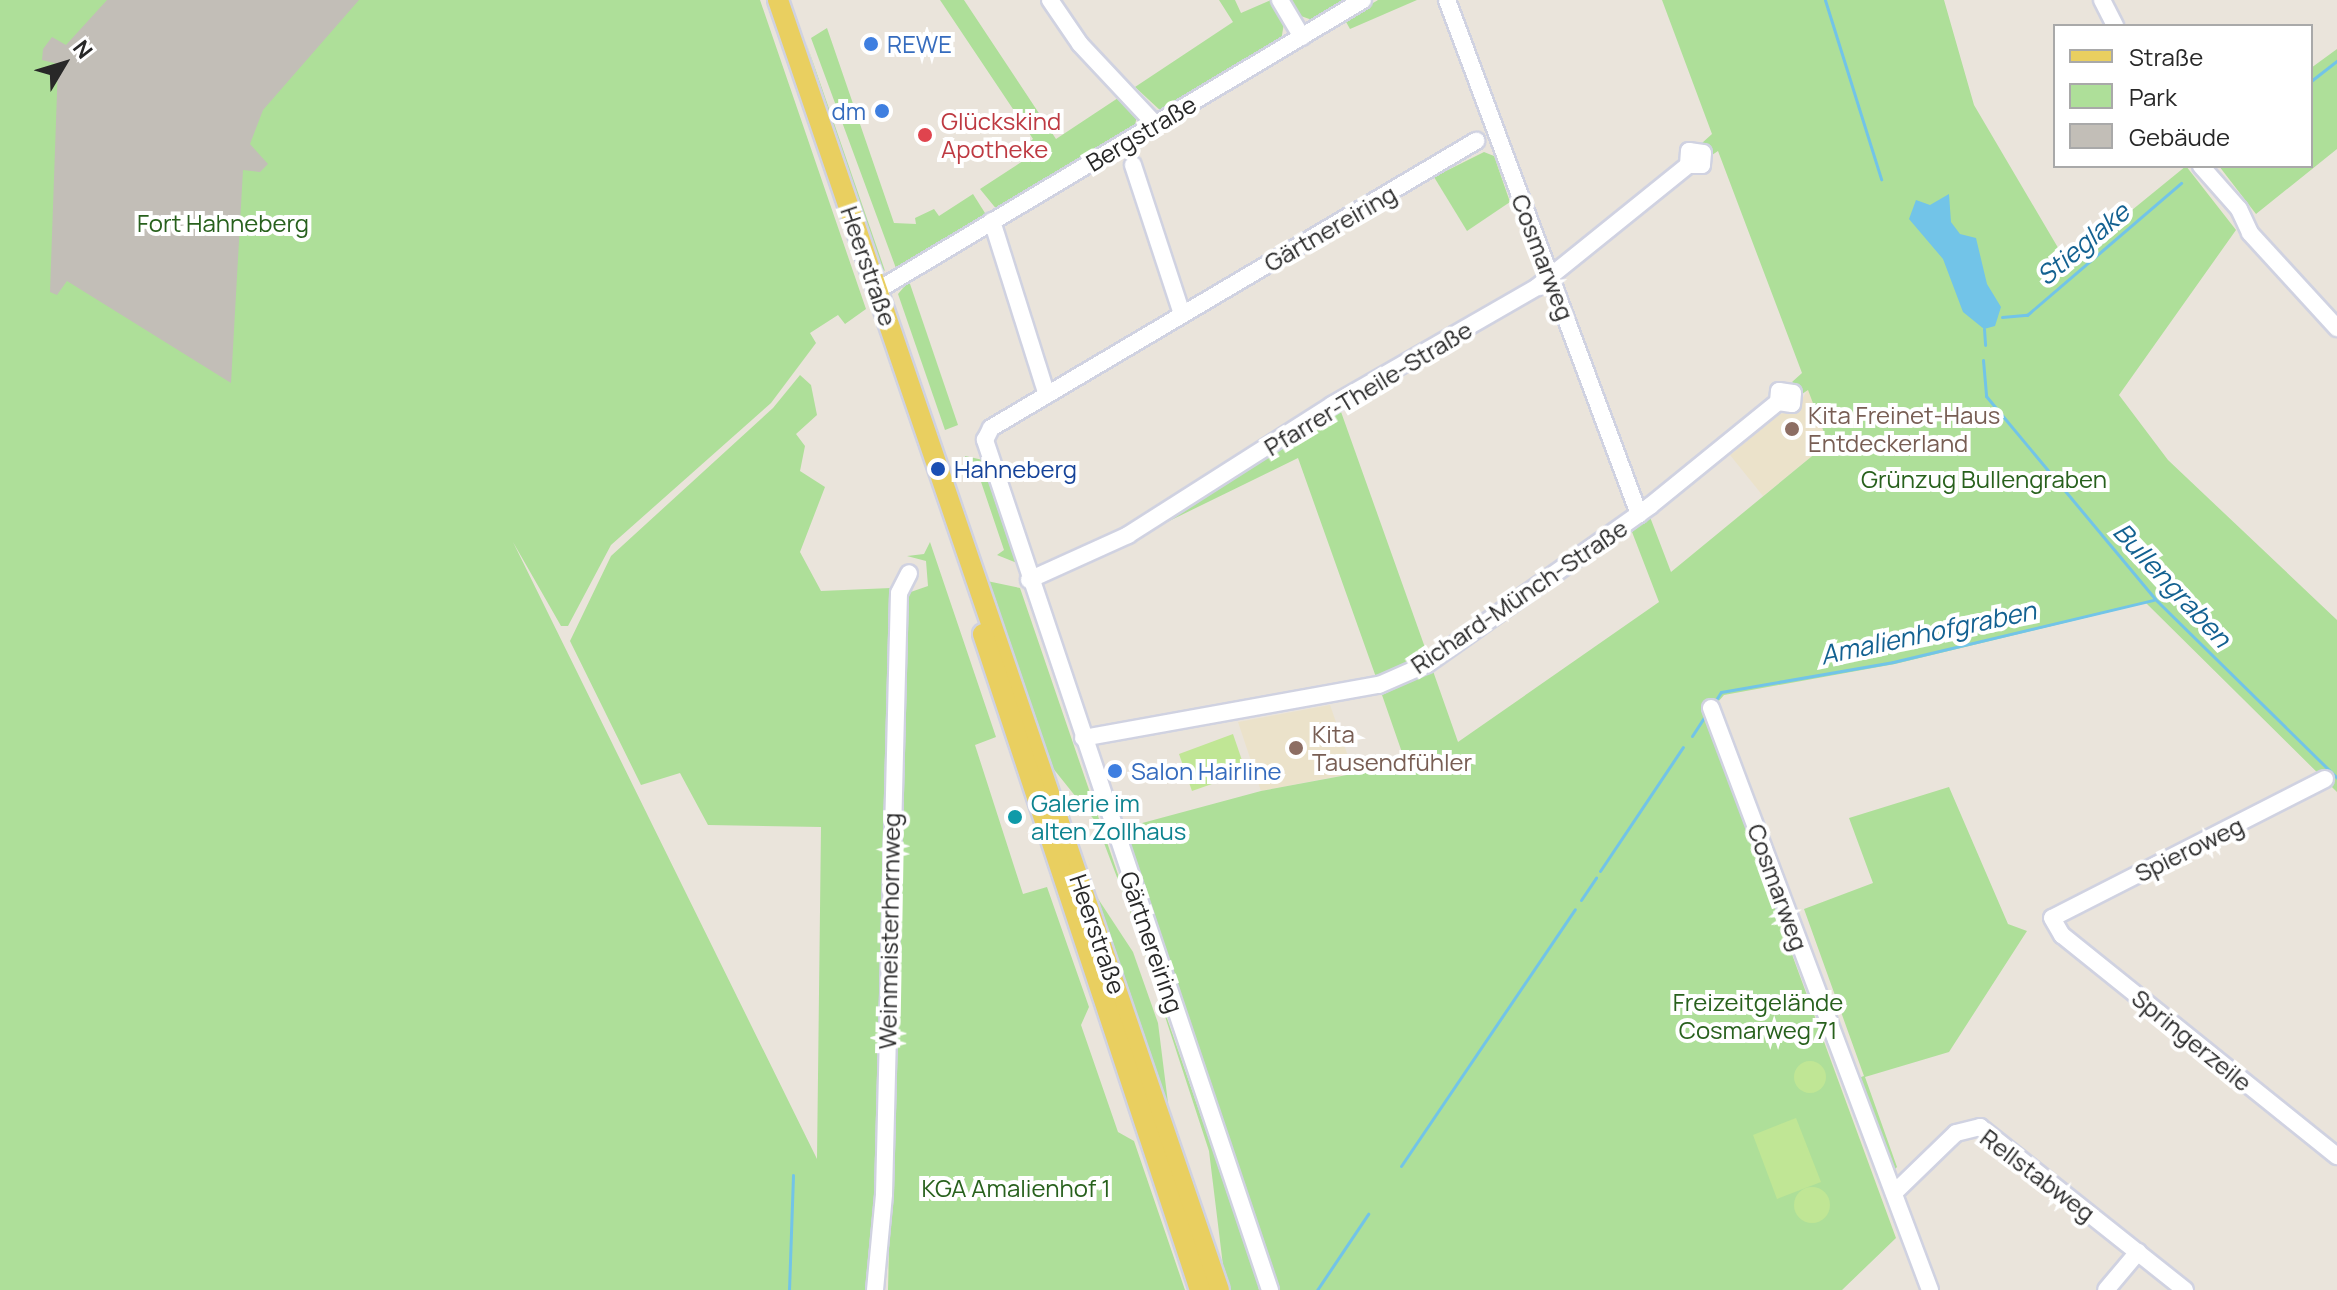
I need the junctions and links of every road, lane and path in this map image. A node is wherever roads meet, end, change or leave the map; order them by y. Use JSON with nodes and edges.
{"nodes":[{"id":1,"x":778,"y":0,"type":"edge"},
{"id":2,"x":1050,"y":0,"type":"edge"},
{"id":3,"x":1280,"y":0,"type":"edge"},
{"id":4,"x":1363,"y":0,"type":"edge"},
{"id":5,"x":1447,"y":0,"type":"edge"},
{"id":6,"x":2102,"y":0,"type":"edge"},
{"id":7,"x":2114,"y":24,"type":"edge"},
{"id":8,"x":1302,"y":37,"type":"junction"},
{"id":9,"x":1155,"y":124,"type":"junction"},
{"id":10,"x":1476,"y":141,"type":"dead end"},
{"id":11,"x":1133,"y":165,"type":"dead end"},
{"id":12,"x":1688,"y":165,"type":"dead end"},
{"id":13,"x":2203,"y":168,"type":"edge"},
{"id":14,"x":992,"y":221,"type":"junction"},
{"id":15,"x":1550,"y":277,"type":"junction"},
{"id":16,"x":878,"y":290,"type":"junction"},
{"id":17,"x":1182,"y":314,"type":"junction"},
{"id":18,"x":2337,"y":328,"type":"edge"},
{"id":19,"x":1047,"y":395,"type":"junction"},
{"id":20,"x":1778,"y":402,"type":"dead end"},
{"id":21,"x":1639,"y":514,"type":"junction"},
{"id":22,"x":959,"y":533,"type":"junction"},
{"id":23,"x":909,"y":573,"type":"dead end"},
{"id":24,"x":1029,"y":580,"type":"junction"},
{"id":25,"x":1711,"y":708,"type":"dead end"},
{"id":26,"x":1083,"y":738,"type":"junction"},
{"id":27,"x":2325,"y":779,"type":"dead end"},
{"id":28,"x":2052,"y":918,"type":"joint"},
{"id":29,"x":2337,"y":1156,"type":"edge"},
{"id":30,"x":1894,"y":1193,"type":"junction"},
{"id":31,"x":2138,"y":1252,"type":"junction"},
{"id":32,"x":875,"y":1290,"type":"edge"},
{"id":33,"x":1200,"y":1290,"type":"edge"},
{"id":34,"x":1219,"y":1290,"type":"edge"},
{"id":35,"x":1270,"y":1290,"type":"edge"},
{"id":36,"x":1930,"y":1290,"type":"edge"},
{"id":37,"x":2106,"y":1290,"type":"edge"},
{"id":38,"x":2185,"y":1290,"type":"edge"}],
"edges":[{"from":1,"to":16,"type":"main road","name":"Heerstraße"},
{"from":2,"to":9,"type":"street"},
{"from":3,"to":8,"type":"street"},
{"from":4,"to":8,"type":"street","name":"Bergstraße"},
{"from":5,"to":15,"type":"street","name":"Cosmarweg"},
{"from":6,"to":7,"type":"street"},
{"from":8,"to":9,"type":"street","name":"Bergstraße"},
{"from":9,"to":14,"type":"street","name":"Bergstraße"},
{"from":10,"to":17,"type":"street","name":"Gärtnereiring"},
{"from":11,"to":17,"type":"street"},
{"from":12,"to":15,"type":"street","name":"Pfarrer-Theile-Straße"},
{"from":13,"to":18,"type":"street"},
{"from":14,"to":16,"type":"street","name":"Bergstraße"},
{"from":14,"to":19,"type":"street"},
{"from":15,"to":21,"type":"street","name":"Cosmarweg"},
{"from":15,"to":24,"type":"street","name":"Pfarrer-Theile-Straße"},
{"from":16,"to":22,"type":"main road","name":"Heerstraße"},
{"from":17,"to":19,"type":"street","name":"Gärtnereiring"},
{"from":19,"to":24,"type":"street","name":"Gärtnereiring"},
{"from":20,"to":21,"type":"street","name":"Richard-Münch-Straße"},
{"from":21,"to":26,"type":"street","name":"Richard-Münch-Straße"},
{"from":22,"to":33,"type":"main road","name":"Heerstraße"},
{"from":22,"to":34,"type":"main road","name":"Heerstraße"},
{"from":23,"to":32,"type":"street","name":"Weinmeisterhornweg"},
{"from":24,"to":26,"type":"street","name":"Gärtnereiring"},
{"from":25,"to":30,"type":"street","name":"Cosmarweg"},
{"from":26,"to":35,"type":"street","name":"Gärtnereiring"},
{"from":27,"to":28,"type":"street","name":"Spieroweg"},
{"from":28,"to":29,"type":"street","name":"Springerzeile"},
{"from":30,"to":31,"type":"street","name":"Rellstabweg"},
{"from":30,"to":36,"type":"street","name":"Cosmarweg"},
{"from":31,"to":37,"type":"street"},
{"from":31,"to":38,"type":"street","name":"Rellstabweg"}]}
